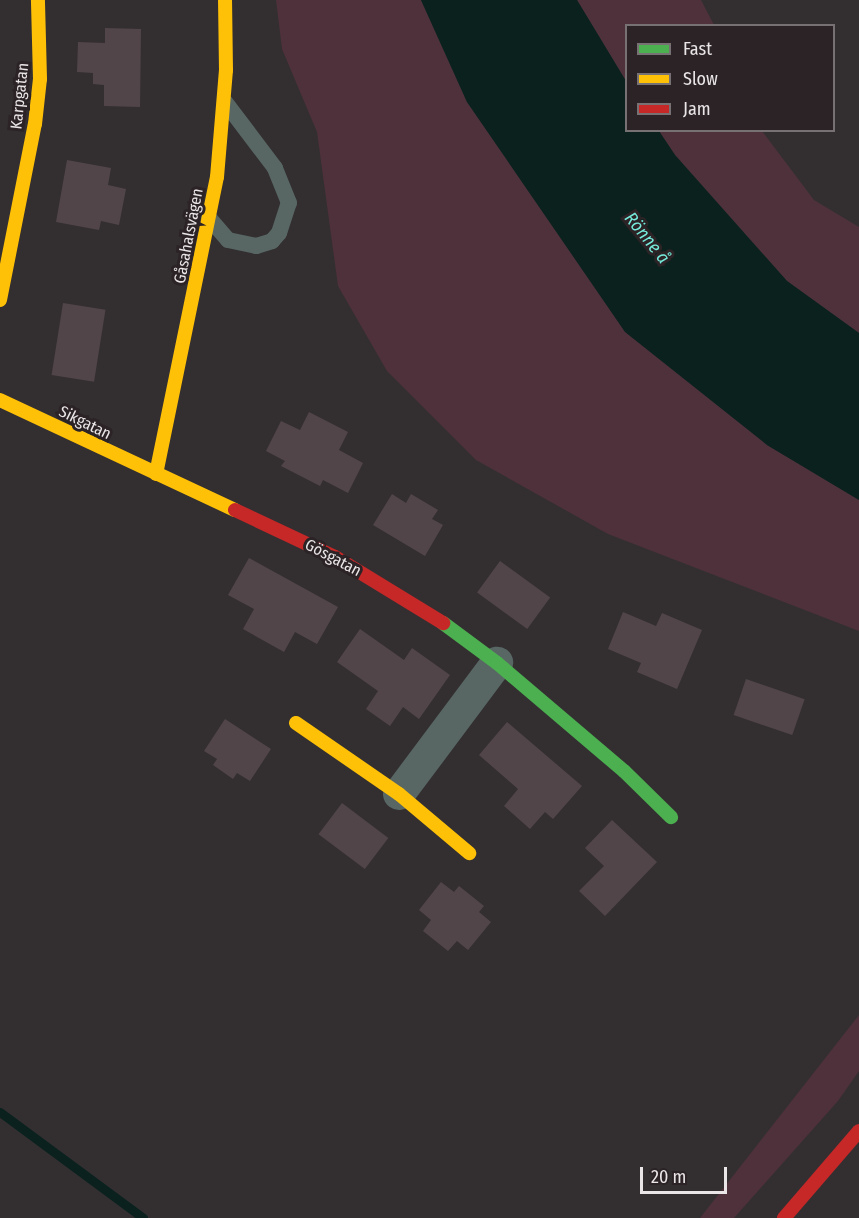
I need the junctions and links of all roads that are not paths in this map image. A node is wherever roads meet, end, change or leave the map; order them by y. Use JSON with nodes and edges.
{"nodes":[{"id":1,"x":38,"y":0,"type":"edge"},
{"id":2,"x":225,"y":0,"type":"edge"},
{"id":3,"x":225,"y":101,"type":"junction"},
{"id":4,"x":209,"y":218,"type":"junction"},
{"id":5,"x":0,"y":300,"type":"edge"},
{"id":6,"x":0,"y":400,"type":"edge"},
{"id":7,"x":156,"y":474,"type":"junction"},
{"id":8,"x":497,"y":663,"type":"junction"},
{"id":9,"x":296,"y":723,"type":"dead end"},
{"id":10,"x":399,"y":794,"type":"junction"},
{"id":11,"x":671,"y":817,"type":"dead end"},
{"id":12,"x":469,"y":853,"type":"dead end"},
{"id":13,"x":859,"y":1131,"type":"edge"},
{"id":14,"x":784,"y":1218,"type":"edge"}],
"edges":[{"from":1,"to":5,"type":"street","name":"Karpgatan"},
{"from":2,"to":3,"type":"street","name":"Gåsahalsvägen"},
{"from":3,"to":4,"type":"street","name":"Gåsahalsvägen"},
{"from":3,"to":4,"type":"lane"},
{"from":4,"to":7,"type":"street","name":"Gåsahalsvägen"},
{"from":6,"to":7,"type":"street","name":"Sikgatan"},
{"from":7,"to":8,"type":"street","name":"Gösgatan"},
{"from":8,"to":10,"type":"street"},
{"from":8,"to":11,"type":"street","name":"Gösgatan"},
{"from":9,"to":10,"type":"street"},
{"from":10,"to":12,"type":"street"},
{"from":13,"to":14,"type":"street"}]}
